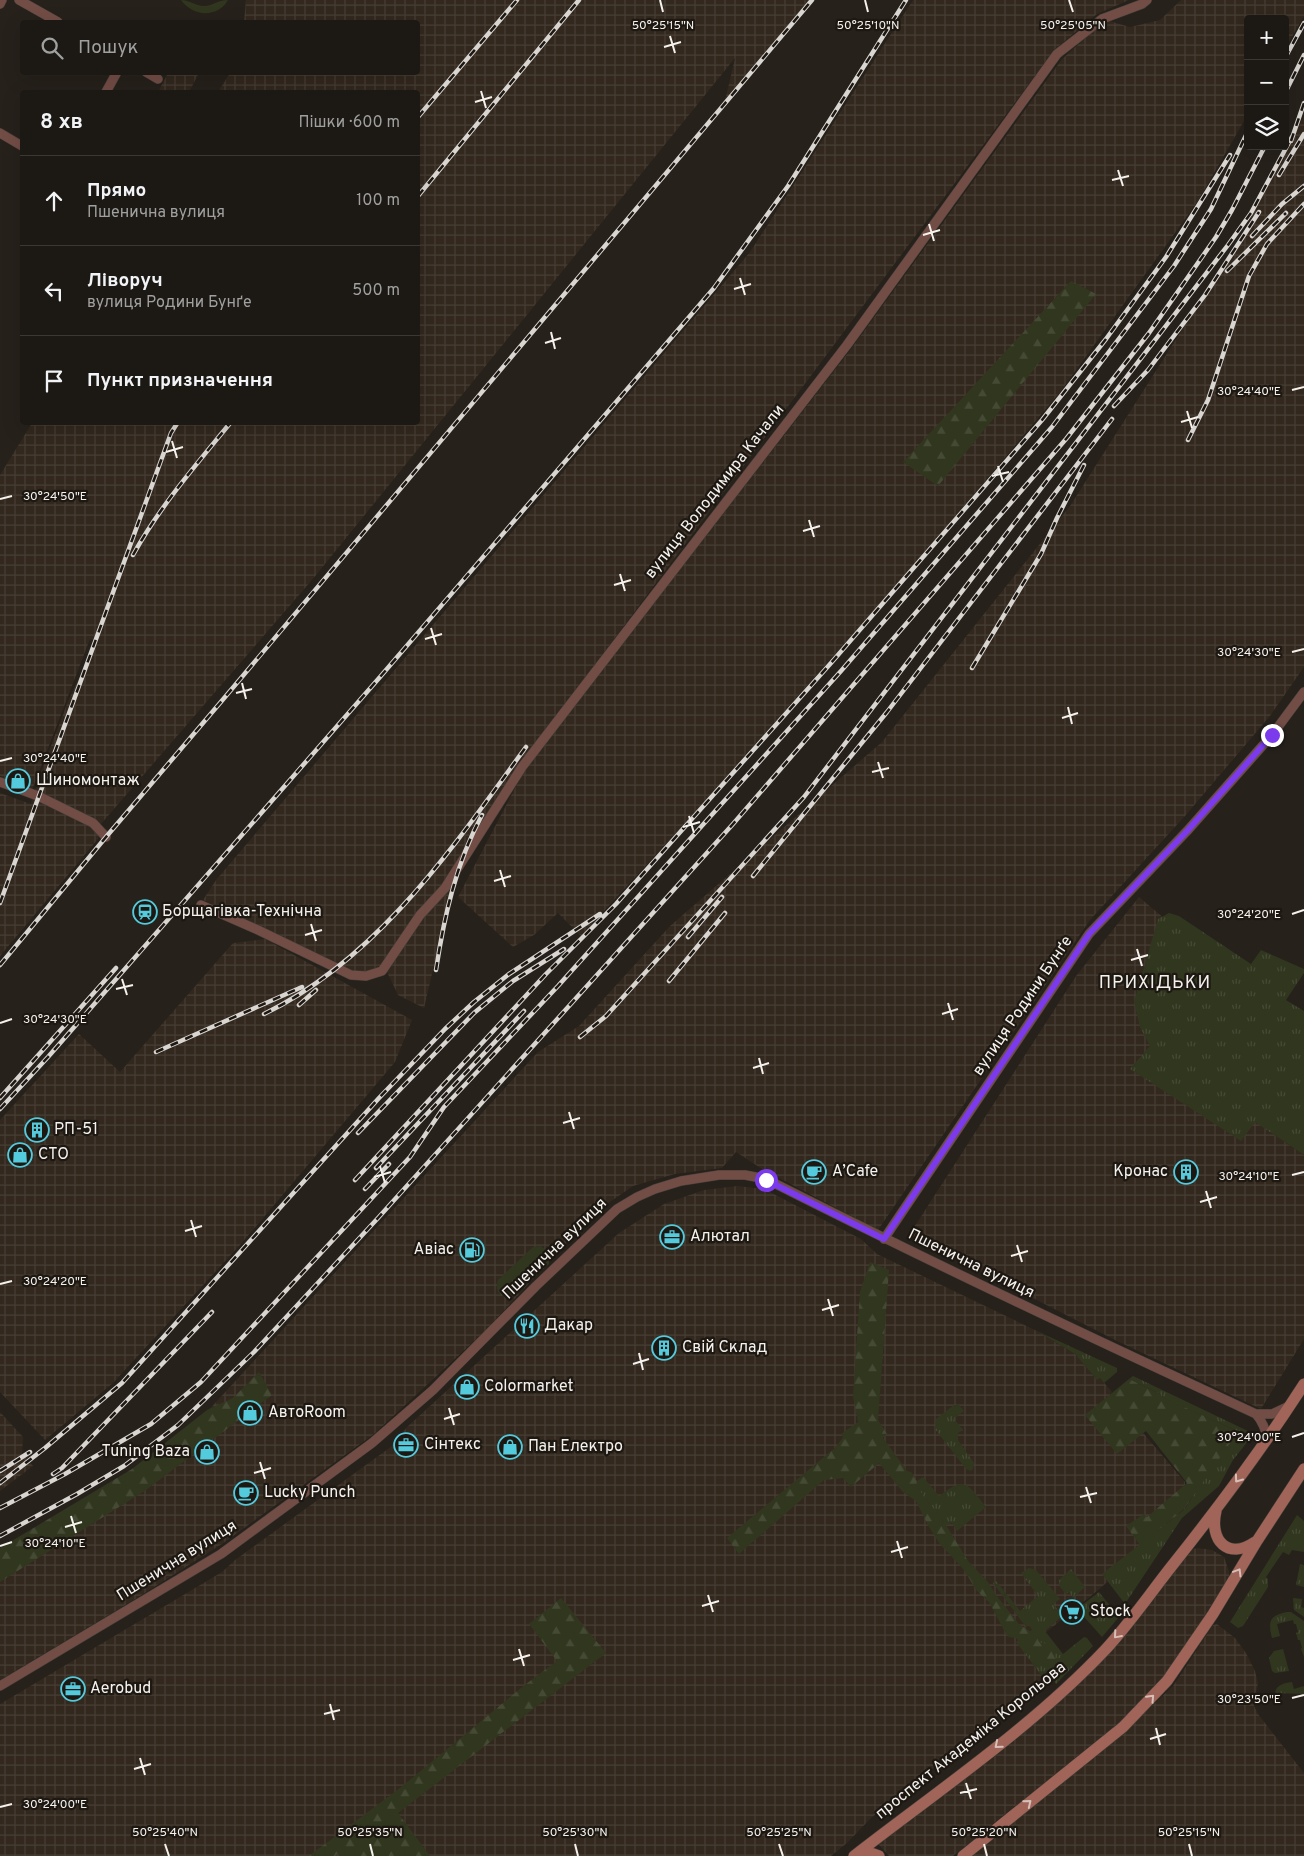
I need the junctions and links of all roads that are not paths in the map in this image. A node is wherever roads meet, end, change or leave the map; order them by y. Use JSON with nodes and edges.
{"nodes":[{"id":1,"x":2,"y":0,"type":"edge"},
{"id":2,"x":19,"y":0,"type":"edge"},
{"id":3,"x":1147,"y":0,"type":"edge"},
{"id":4,"x":0,"y":4,"type":"edge"},
{"id":5,"x":54,"y":20,"type":"edge"},
{"id":6,"x":115,"y":75,"type":"edge"},
{"id":7,"x":151,"y":75,"type":"edge"},
{"id":8,"x":158,"y":79,"type":"dead end"},
{"id":9,"x":107,"y":90,"type":"edge"},
{"id":10,"x":0,"y":133,"type":"edge"},
{"id":11,"x":20,"y":145,"type":"edge"},
{"id":12,"x":1304,"y":692,"type":"edge"},
{"id":13,"x":0,"y":782,"type":"edge"},
{"id":14,"x":106,"y":837,"type":"dead end"},
{"id":15,"x":201,"y":905,"type":"dead end"},
{"id":16,"x":884,"y":1239,"type":"junction"},
{"id":17,"x":1304,"y":1384,"type":"edge"},
{"id":18,"x":1290,"y":1405,"type":"junction"},
{"id":19,"x":1256,"y":1414,"type":"junction"},
{"id":20,"x":1267,"y":1440,"type":"junction"},
{"id":21,"x":1304,"y":1469,"type":"edge"},
{"id":22,"x":1216,"y":1510,"type":"junction"},
{"id":23,"x":1257,"y":1541,"type":"junction"},
{"id":24,"x":0,"y":1686,"type":"edge"},
{"id":25,"x":858,"y":1853,"type":"edge"},
{"id":26,"x":879,"y":1856,"type":"edge"},
{"id":27,"x":963,"y":1856,"type":"edge"}],
"edges":[{"from":1,"to":4,"type":"street"},
{"from":2,"to":5,"type":"street"},
{"from":3,"to":15,"type":"street","name":"вулиця Володимира Качали"},
{"from":6,"to":9,"type":"street"},
{"from":7,"to":8,"type":"street"},
{"from":10,"to":11,"type":"street"},
{"from":12,"to":16,"type":"street","name":"вулиця Родини Бунґе"},
{"from":13,"to":14,"type":"street"},
{"from":16,"to":19,"type":"street","name":"Пшенична вулиця"},
{"from":16,"to":24,"type":"street","name":"Пшенична вулиця"},
{"from":17,"to":18,"type":"main road","name":"проспект Академіка Корольова"},
{"from":18,"to":19,"type":"street"},
{"from":18,"to":20,"type":"main road","name":"проспект Академіка Корольова"},
{"from":19,"to":20,"type":"street"},
{"from":20,"to":22,"type":"main road","name":"проспект Академіка Корольова","one_way":true},
{"from":21,"to":23,"type":"main road"},
{"from":22,"to":23,"type":"main road"},
{"from":22,"to":25,"type":"main road","name":"проспект Академіка Корольова","one_way":true},
{"from":27,"to":23,"type":"main road","one_way":true},
{"from":25,"to":26,"type":"main road"}]}
